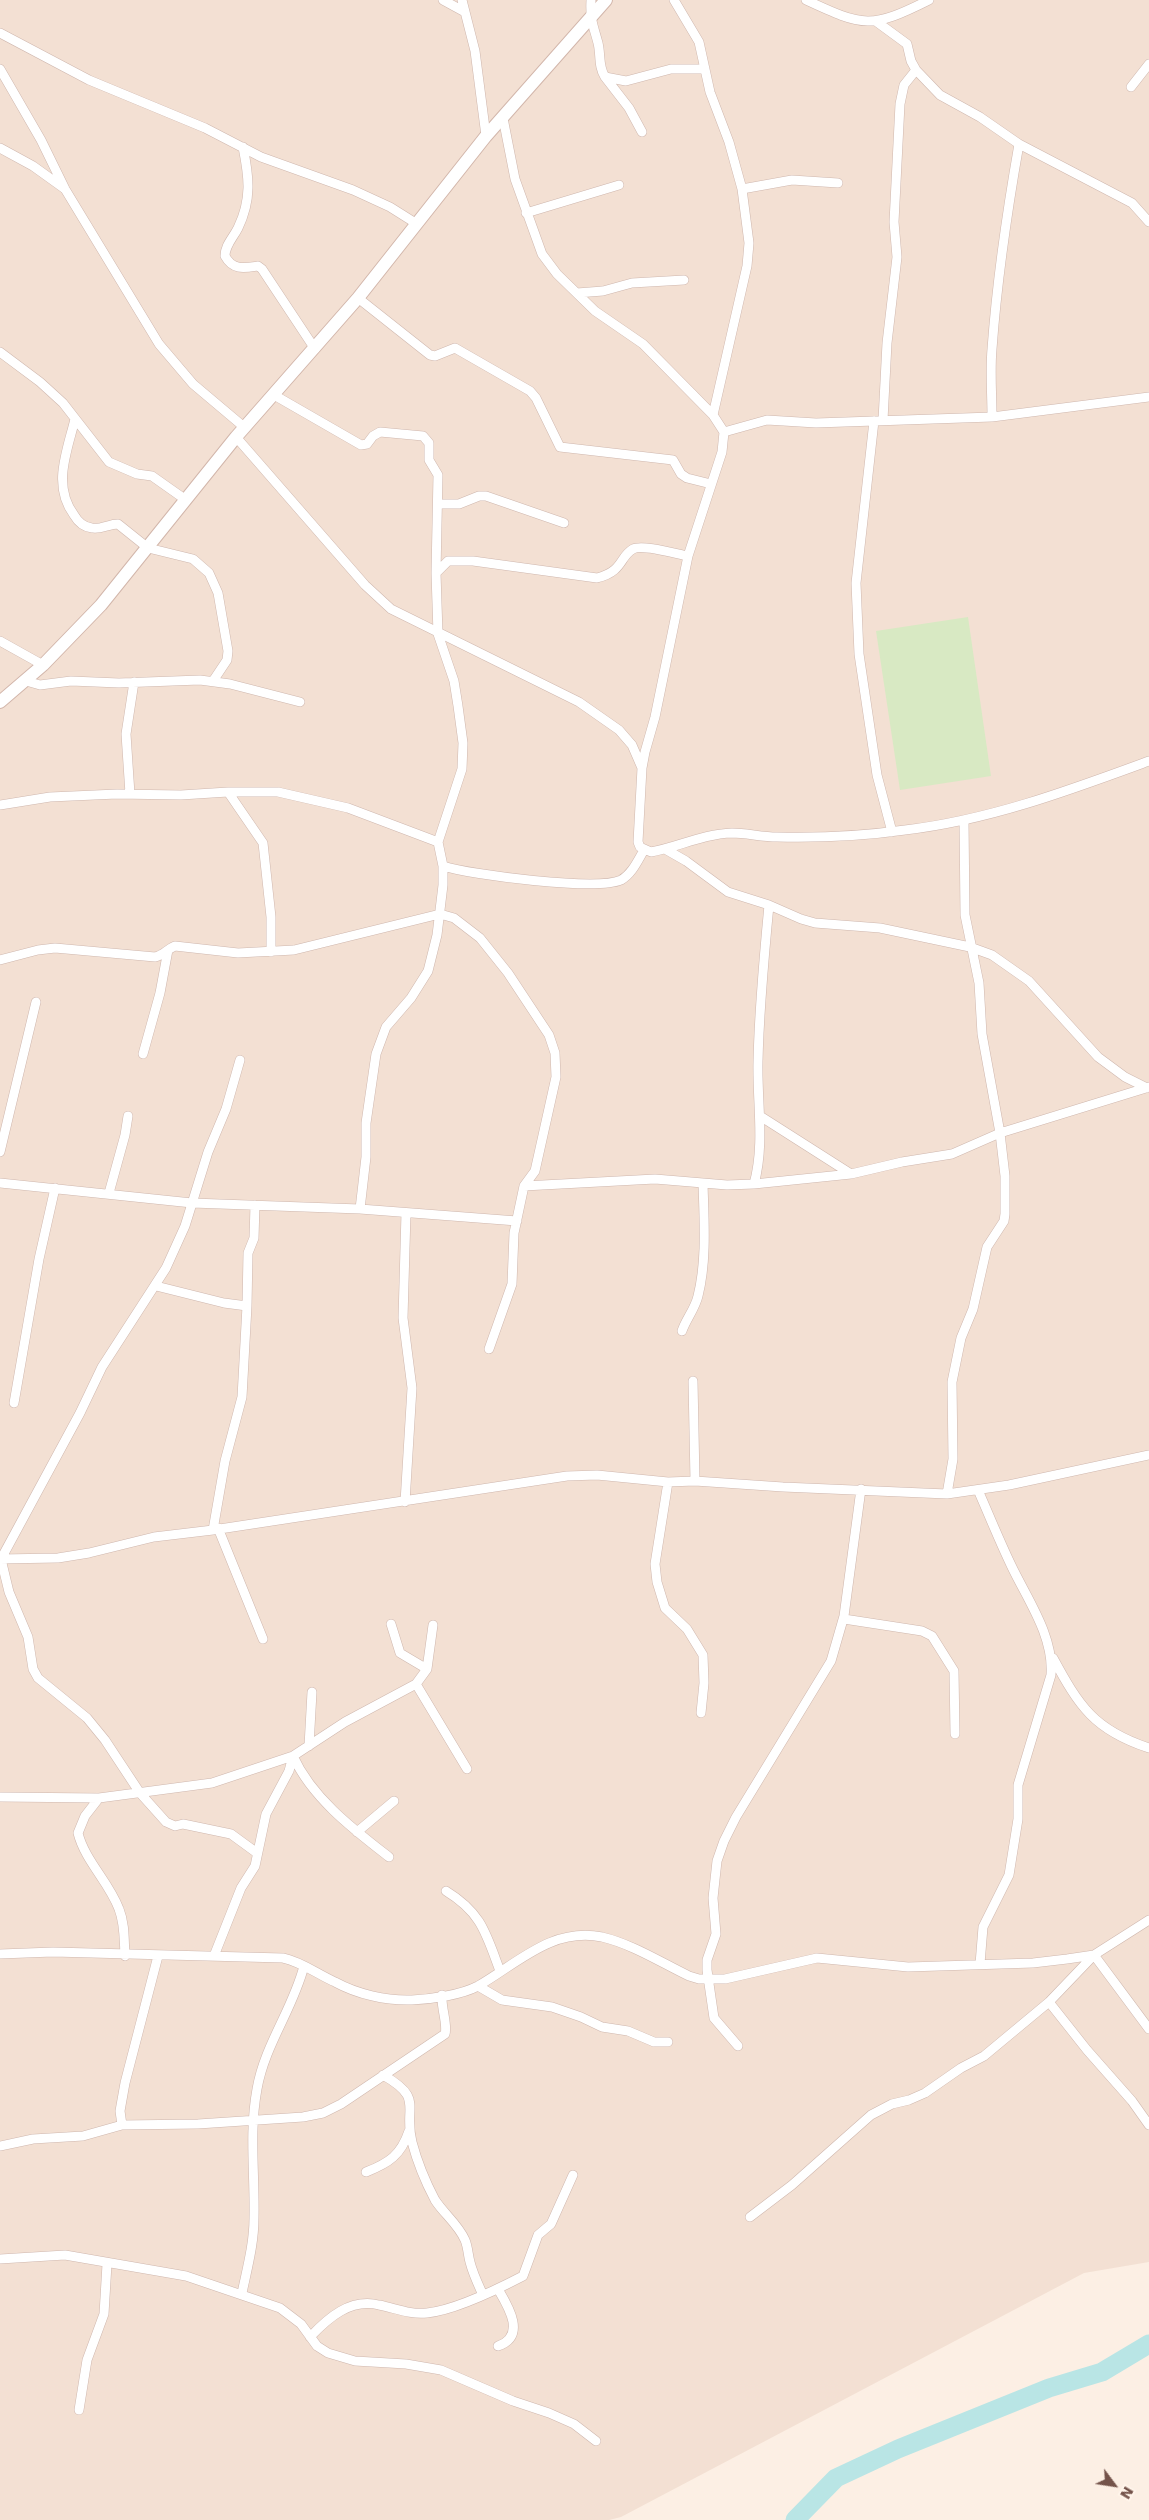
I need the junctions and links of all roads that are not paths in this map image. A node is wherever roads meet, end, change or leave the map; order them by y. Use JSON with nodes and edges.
{"nodes":[{"id":1,"x":443,"y":0,"type":"edge"},
{"id":2,"x":462,"y":0,"type":"edge"},
{"id":3,"x":591,"y":0,"type":"edge"},
{"id":4,"x":606,"y":0,"type":"edge"},
{"id":5,"x":674,"y":0,"type":"edge"},
{"id":6,"x":806,"y":0,"type":"edge"},
{"id":7,"x":929,"y":0,"type":"edge"},
{"id":8,"x":465,"y":12,"type":"junction"},
{"id":9,"x":590,"y":20,"type":"junction"},
{"id":10,"x":878,"y":22,"type":"junction"},
{"id":11,"x":0,"y":33,"type":"edge"},
{"id":12,"x":1149,"y":64,"type":"edge"},
{"id":13,"x":704,"y":69,"type":"junction"},
{"id":14,"x":0,"y":70,"type":"edge"},
{"id":15,"x":916,"y":70,"type":"junction"},
{"id":16,"x":605,"y":77,"type":"junction"},
{"id":17,"x":1131,"y":86,"type":"dead end"},
{"id":18,"x":503,"y":118,"type":"junction"},
{"id":19,"x":642,"y":132,"type":"dead end"},
{"id":20,"x":486,"y":136,"type":"junction"},
{"id":21,"x":1019,"y":144,"type":"junction"},
{"id":22,"x":243,"y":147,"type":"junction"},
{"id":23,"x":0,"y":148,"type":"edge"},
{"id":24,"x":838,"y":183,"type":"dead end"},
{"id":25,"x":619,"y":185,"type":"dead end"},
{"id":26,"x":65,"y":189,"type":"junction"},
{"id":27,"x":742,"y":189,"type":"junction"},
{"id":28,"x":526,"y":213,"type":"junction"},
{"id":29,"x":1149,"y":222,"type":"edge"},
{"id":30,"x":418,"y":224,"type":"junction"},
{"id":31,"x":684,"y":280,"type":"dead end"},
{"id":32,"x":577,"y":293,"type":"junction"},
{"id":33,"x":358,"y":298,"type":"junction"},
{"id":34,"x":315,"y":349,"type":"junction"},
{"id":35,"x":0,"y":352,"type":"edge"},
{"id":36,"x":274,"y":395,"type":"junction"},
{"id":37,"x":1149,"y":397,"type":"edge"},
{"id":38,"x":713,"y":415,"type":"junction"},
{"id":39,"x":992,"y":417,"type":"junction"},
{"id":40,"x":75,"y":419,"type":"junction"},
{"id":41,"x":884,"y":420,"type":"junction"},
{"id":42,"x":874,"y":421,"type":"junction"},
{"id":43,"x":240,"y":432,"type":"junction"},
{"id":44,"x":724,"y":432,"type":"junction"},
{"id":45,"x":710,"y":484,"type":"junction"},
{"id":46,"x":186,"y":500,"type":"junction"},
{"id":47,"x":439,"y":504,"type":"junction"},
{"id":48,"x":564,"y":522,"type":"dead end"},
{"id":49,"x":148,"y":548,"type":"junction"},
{"id":50,"x":688,"y":556,"type":"junction"},
{"id":51,"x":436,"y":573,"type":"junction"},
{"id":52,"x":438,"y":634,"type":"junction"},
{"id":53,"x":0,"y":641,"type":"edge"},
{"id":54,"x":43,"y":665,"type":"junction"},
{"id":55,"x":26,"y":681,"type":"junction"},
{"id":56,"x":213,"y":681,"type":"junction"},
{"id":57,"x":134,"y":682,"type":"junction"},
{"id":58,"x":0,"y":702,"type":"edge"},
{"id":59,"x":300,"y":702,"type":"dead end"},
{"id":60,"x":1149,"y":761,"type":"edge"},
{"id":61,"x":642,"y":768,"type":"junction"},
{"id":62,"x":228,"y":792,"type":"junction"},
{"id":63,"x":130,"y":794,"type":"junction"},
{"id":64,"x":0,"y":805,"type":"edge"},
{"id":65,"x":964,"y":820,"type":"junction"},
{"id":66,"x":892,"y":832,"type":"junction"},
{"id":67,"x":438,"y":842,"type":"junction"},
{"id":68,"x":665,"y":849,"type":"junction"},
{"id":69,"x":644,"y":850,"type":"junction"},
{"id":70,"x":443,"y":866,"type":"junction"},
{"id":71,"x":769,"y":904,"type":"junction"},
{"id":72,"x":440,"y":914,"type":"junction"},
{"id":73,"x":970,"y":947,"type":"junction"},
{"id":74,"x":169,"y":948,"type":"junction"},
{"id":75,"x":271,"y":952,"type":"junction"},
{"id":76,"x":0,"y":960,"type":"edge"},
{"id":77,"x":36,"y":1002,"type":"dead end"},
{"id":78,"x":143,"y":1054,"type":"dead end"},
{"id":79,"x":240,"y":1060,"type":"dead end"},
{"id":80,"x":1148,"y":1087,"type":"edge"},
{"id":81,"x":128,"y":1116,"type":"dead end"},
{"id":82,"x":760,"y":1116,"type":"junction"},
{"id":83,"x":1000,"y":1133,"type":"junction"},
{"id":84,"x":0,"y":1152,"type":"edge"},
{"id":85,"x":851,"y":1174,"type":"junction"},
{"id":86,"x":0,"y":1183,"type":"edge"},
{"id":87,"x":703,"y":1183,"type":"junction"},
{"id":88,"x":754,"y":1184,"type":"junction"},
{"id":89,"x":524,"y":1186,"type":"junction"},
{"id":90,"x":55,"y":1188,"type":"junction"},
{"id":91,"x":109,"y":1193,"type":"junction"},
{"id":92,"x":192,"y":1203,"type":"junction"},
{"id":93,"x":255,"y":1205,"type":"junction"},
{"id":94,"x":360,"y":1209,"type":"junction"},
{"id":95,"x":406,"y":1214,"type":"junction"},
{"id":96,"x":517,"y":1221,"type":"junction"},
{"id":97,"x":156,"y":1286,"type":"junction"},
{"id":98,"x":248,"y":1306,"type":"junction"},
{"id":99,"x":682,"y":1331,"type":"dead end"},
{"id":100,"x":489,"y":1349,"type":"dead end"},
{"id":101,"x":693,"y":1381,"type":"dead end"},
{"id":102,"x":14,"y":1403,"type":"dead end"},
{"id":103,"x":1149,"y":1455,"type":"edge"},
{"id":104,"x":695,"y":1481,"type":"junction"},
{"id":105,"x":668,"y":1482,"type":"junction"},
{"id":106,"x":862,"y":1489,"type":"junction"},
{"id":107,"x":978,"y":1490,"type":"junction"},
{"id":108,"x":947,"y":1494,"type":"junction"},
{"id":109,"x":405,"y":1502,"type":"junction"},
{"id":110,"x":215,"y":1529,"type":"junction"},
{"id":111,"x":1,"y":1559,"type":"edge"},
{"id":112,"x":844,"y":1619,"type":"junction"},
{"id":113,"x":391,"y":1624,"type":"dead end"},
{"id":114,"x":433,"y":1625,"type":"dead end"},
{"id":115,"x":263,"y":1639,"type":"dead end"},
{"id":116,"x":1053,"y":1658,"type":"junction"},
{"id":117,"x":427,"y":1669,"type":"junction"},
{"id":118,"x":416,"y":1684,"type":"junction"},
{"id":119,"x":312,"y":1692,"type":"dead end"},
{"id":120,"x":701,"y":1713,"type":"dead end"},
{"id":121,"x":955,"y":1734,"type":"dead end"},
{"id":122,"x":309,"y":1746,"type":"junction"},
{"id":123,"x":1149,"y":1748,"type":"edge"},
{"id":124,"x":293,"y":1756,"type":"junction"},
{"id":125,"x":467,"y":1768,"type":"dead end"},
{"id":126,"x":140,"y":1793,"type":"junction"},
{"id":127,"x":0,"y":1797,"type":"edge"},
{"id":128,"x":99,"y":1798,"type":"junction"},
{"id":129,"x":394,"y":1800,"type":"dead end"},
{"id":130,"x":357,"y":1832,"type":"junction"},
{"id":131,"x":257,"y":1853,"type":"junction"},
{"id":132,"x":389,"y":1857,"type":"dead end"},
{"id":133,"x":446,"y":1892,"type":"dead end"},
{"id":134,"x":1149,"y":1920,"type":"edge"},
{"id":135,"x":0,"y":1954,"type":"edge"},
{"id":136,"x":1094,"y":1955,"type":"junction"},
{"id":137,"x":125,"y":1956,"type":"junction"},
{"id":138,"x":158,"y":1956,"type":"junction"},
{"id":139,"x":214,"y":1956,"type":"junction"},
{"id":140,"x":980,"y":1964,"type":"junction"},
{"id":141,"x":304,"y":1966,"type":"junction"},
{"id":142,"x":500,"y":1971,"type":"junction"},
{"id":143,"x":707,"y":1979,"type":"junction"},
{"id":144,"x":478,"y":1986,"type":"junction"},
{"id":145,"x":442,"y":1995,"type":"junction"},
{"id":146,"x":1049,"y":2002,"type":"junction"},
{"id":147,"x":1149,"y":2028,"type":"edge"},
{"id":148,"x":668,"y":2042,"type":"dead end"},
{"id":149,"x":738,"y":2046,"type":"dead end"},
{"id":150,"x":384,"y":2075,"type":"junction"},
{"id":151,"x":254,"y":2121,"type":"junction"},
{"id":152,"x":122,"y":2125,"type":"junction"},
{"id":153,"x":1149,"y":2125,"type":"edge"},
{"id":154,"x":410,"y":2128,"type":"junction"},
{"id":155,"x":0,"y":2146,"type":"edge"},
{"id":156,"x":366,"y":2172,"type":"dead end"},
{"id":157,"x":573,"y":2174,"type":"dead end"},
{"id":158,"x":750,"y":2218,"type":"dead end"},
{"id":159,"x":0,"y":2260,"type":"edge"},
{"id":160,"x":107,"y":2264,"type":"junction"},
{"id":161,"x":498,"y":2289,"type":"junction"},
{"id":162,"x":242,"y":2293,"type":"junction"},
{"id":163,"x":483,"y":2295,"type":"junction"},
{"id":164,"x":310,"y":2337,"type":"junction"},
{"id":165,"x":498,"y":2346,"type":"dead end"},
{"id":166,"x":80,"y":2410,"type":"dead end"},
{"id":167,"x":596,"y":2441,"type":"dead end"}],
"edges":[{"from":1,"to":8,"type":"street"},
{"from":2,"to":8,"type":"street"},
{"from":3,"to":9,"type":"street"},
{"from":4,"to":9,"type":"street"},
{"from":5,"to":13,"type":"street"},
{"from":6,"to":10,"type":"street"},
{"from":7,"to":10,"type":"street"},
{"from":8,"to":20,"type":"street"},
{"from":9,"to":16,"type":"street"},
{"from":9,"to":18,"type":"street"},
{"from":10,"to":15,"type":"street"},
{"from":11,"to":22,"type":"street"},
{"from":12,"to":17,"type":"street"},
{"from":13,"to":16,"type":"street"},
{"from":13,"to":27,"type":"street"},
{"from":14,"to":26,"type":"street"},
{"from":15,"to":21,"type":"street"},
{"from":15,"to":41,"type":"street"},
{"from":16,"to":19,"type":"street"},
{"from":18,"to":20,"type":"street"},
{"from":18,"to":28,"type":"street"},
{"from":20,"to":30,"type":"street"},
{"from":21,"to":29,"type":"street"},
{"from":21,"to":39,"type":"street"},
{"from":22,"to":30,"type":"street"},
{"from":22,"to":34,"type":"street"},
{"from":23,"to":26,"type":"street"},
{"from":24,"to":27,"type":"street"},
{"from":25,"to":28,"type":"street"},
{"from":26,"to":43,"type":"street"},
{"from":27,"to":38,"type":"street"},
{"from":28,"to":32,"type":"street"},
{"from":30,"to":33,"type":"street"},
{"from":31,"to":32,"type":"street"},
{"from":32,"to":38,"type":"street"},
{"from":33,"to":34,"type":"street"},
{"from":33,"to":45,"type":"street"},
{"from":34,"to":36,"type":"street"},
{"from":35,"to":40,"type":"street"},
{"from":36,"to":43,"type":"street"},
{"from":36,"to":47,"type":"street"},
{"from":37,"to":39,"type":"street"},
{"from":38,"to":44,"type":"street"},
{"from":39,"to":41,"type":"street"},
{"from":40,"to":46,"type":"street"},
{"from":40,"to":49,"type":"street"},
{"from":41,"to":42,"type":"street"},
{"from":42,"to":44,"type":"street"},
{"from":42,"to":66,"type":"street"},
{"from":43,"to":46,"type":"street"},
{"from":43,"to":52,"type":"street"},
{"from":44,"to":45,"type":"street"},
{"from":45,"to":50,"type":"street"},
{"from":46,"to":49,"type":"street"},
{"from":47,"to":48,"type":"street"},
{"from":47,"to":51,"type":"street"},
{"from":49,"to":54,"type":"street"},
{"from":49,"to":56,"type":"street"},
{"from":50,"to":51,"type":"street"},
{"from":50,"to":61,"type":"street"},
{"from":51,"to":52,"type":"street"},
{"from":52,"to":61,"type":"street"},
{"from":52,"to":67,"type":"street"},
{"from":53,"to":54,"type":"street"},
{"from":54,"to":55,"type":"street"},
{"from":55,"to":57,"type":"street"},
{"from":55,"to":58,"type":"street"},
{"from":56,"to":57,"type":"street"},
{"from":56,"to":59,"type":"street"},
{"from":57,"to":63,"type":"street"},
{"from":60,"to":65,"type":"street"},
{"from":61,"to":69,"type":"street"},
{"from":62,"to":63,"type":"street"},
{"from":62,"to":67,"type":"street"},
{"from":62,"to":75,"type":"street"},
{"from":63,"to":64,"type":"street"},
{"from":65,"to":66,"type":"street"},
{"from":65,"to":73,"type":"street"},
{"from":66,"to":68,"type":"street"},
{"from":67,"to":70,"type":"street"},
{"from":68,"to":69,"type":"street"},
{"from":68,"to":71,"type":"street"},
{"from":69,"to":70,"type":"street"},
{"from":70,"to":72,"type":"street"},
{"from":71,"to":73,"type":"street"},
{"from":71,"to":82,"type":"street"},
{"from":72,"to":75,"type":"street"},
{"from":72,"to":89,"type":"street"},
{"from":72,"to":94,"type":"street"},
{"from":73,"to":80,"type":"street"},
{"from":73,"to":83,"type":"street"},
{"from":74,"to":75,"type":"street"},
{"from":74,"to":76,"type":"street"},
{"from":74,"to":78,"type":"street"},
{"from":77,"to":84,"type":"street"},
{"from":79,"to":92,"type":"street"},
{"from":80,"to":83,"type":"street"},
{"from":81,"to":91,"type":"street"},
{"from":82,"to":85,"type":"street"},
{"from":82,"to":88,"type":"street"},
{"from":83,"to":85,"type":"street"},
{"from":83,"to":108,"type":"street"},
{"from":85,"to":88,"type":"street"},
{"from":86,"to":90,"type":"street"},
{"from":87,"to":88,"type":"street"},
{"from":87,"to":89,"type":"street"},
{"from":87,"to":99,"type":"street"},
{"from":89,"to":96,"type":"street"},
{"from":90,"to":91,"type":"street"},
{"from":90,"to":102,"type":"street"},
{"from":91,"to":92,"type":"street"},
{"from":92,"to":93,"type":"street"},
{"from":92,"to":97,"type":"street"},
{"from":93,"to":94,"type":"street"},
{"from":93,"to":98,"type":"street"},
{"from":94,"to":95,"type":"street"},
{"from":95,"to":96,"type":"street"},
{"from":95,"to":109,"type":"street"},
{"from":96,"to":100,"type":"street"},
{"from":97,"to":98,"type":"street"},
{"from":97,"to":111,"type":"street"},
{"from":98,"to":110,"type":"street"},
{"from":101,"to":104,"type":"street"},
{"from":103,"to":107,"type":"street"},
{"from":104,"to":105,"type":"street"},
{"from":104,"to":106,"type":"street"},
{"from":105,"to":109,"type":"street"},
{"from":105,"to":120,"type":"street"},
{"from":106,"to":108,"type":"street"},
{"from":106,"to":112,"type":"street"},
{"from":107,"to":108,"type":"street"},
{"from":107,"to":116,"type":"street"},
{"from":109,"to":110,"type":"street"},
{"from":110,"to":111,"type":"street"},
{"from":110,"to":115,"type":"street"},
{"from":111,"to":126,"type":"street"},
{"from":112,"to":121,"type":"street"},
{"from":112,"to":143,"type":"street"},
{"from":113,"to":117,"type":"street"},
{"from":114,"to":117,"type":"street"},
{"from":116,"to":123,"type":"street"},
{"from":116,"to":140,"type":"street"},
{"from":117,"to":118,"type":"street"},
{"from":118,"to":122,"type":"street"},
{"from":118,"to":125,"type":"street"},
{"from":119,"to":122,"type":"street"},
{"from":122,"to":124,"type":"street"},
{"from":124,"to":126,"type":"street"},
{"from":124,"to":130,"type":"street"},
{"from":124,"to":131,"type":"street"},
{"from":126,"to":128,"type":"street"},
{"from":126,"to":131,"type":"street"},
{"from":127,"to":128,"type":"street"},
{"from":128,"to":137,"type":"street"},
{"from":129,"to":130,"type":"street"},
{"from":130,"to":132,"type":"street"},
{"from":131,"to":139,"type":"street"},
{"from":133,"to":142,"type":"street"},
{"from":134,"to":136,"type":"street"},
{"from":135,"to":137,"type":"street"},
{"from":136,"to":140,"type":"street"},
{"from":136,"to":146,"type":"street"},
{"from":136,"to":147,"type":"street"},
{"from":137,"to":138,"type":"street"},
{"from":138,"to":139,"type":"street"},
{"from":138,"to":152,"type":"street"},
{"from":139,"to":141,"type":"street"},
{"from":140,"to":143,"type":"street"},
{"from":141,"to":145,"type":"street"},
{"from":141,"to":151,"type":"street"},
{"from":142,"to":143,"type":"street"},
{"from":142,"to":144,"type":"street"},
{"from":143,"to":149,"type":"street"},
{"from":144,"to":145,"type":"street"},
{"from":144,"to":148,"type":"street"},
{"from":145,"to":150,"type":"street"},
{"from":146,"to":153,"type":"street"},
{"from":146,"to":158,"type":"street"},
{"from":150,"to":151,"type":"street"},
{"from":150,"to":154,"type":"street"},
{"from":151,"to":152,"type":"street"},
{"from":151,"to":162,"type":"street"},
{"from":152,"to":155,"type":"street"},
{"from":154,"to":156,"type":"street"},
{"from":154,"to":163,"type":"street"},
{"from":157,"to":161,"type":"street"},
{"from":159,"to":160,"type":"street"},
{"from":160,"to":162,"type":"street"},
{"from":160,"to":166,"type":"street"},
{"from":161,"to":163,"type":"street"},
{"from":161,"to":165,"type":"street"},
{"from":162,"to":164,"type":"street"},
{"from":163,"to":164,"type":"street"},
{"from":164,"to":167,"type":"street"}]}
